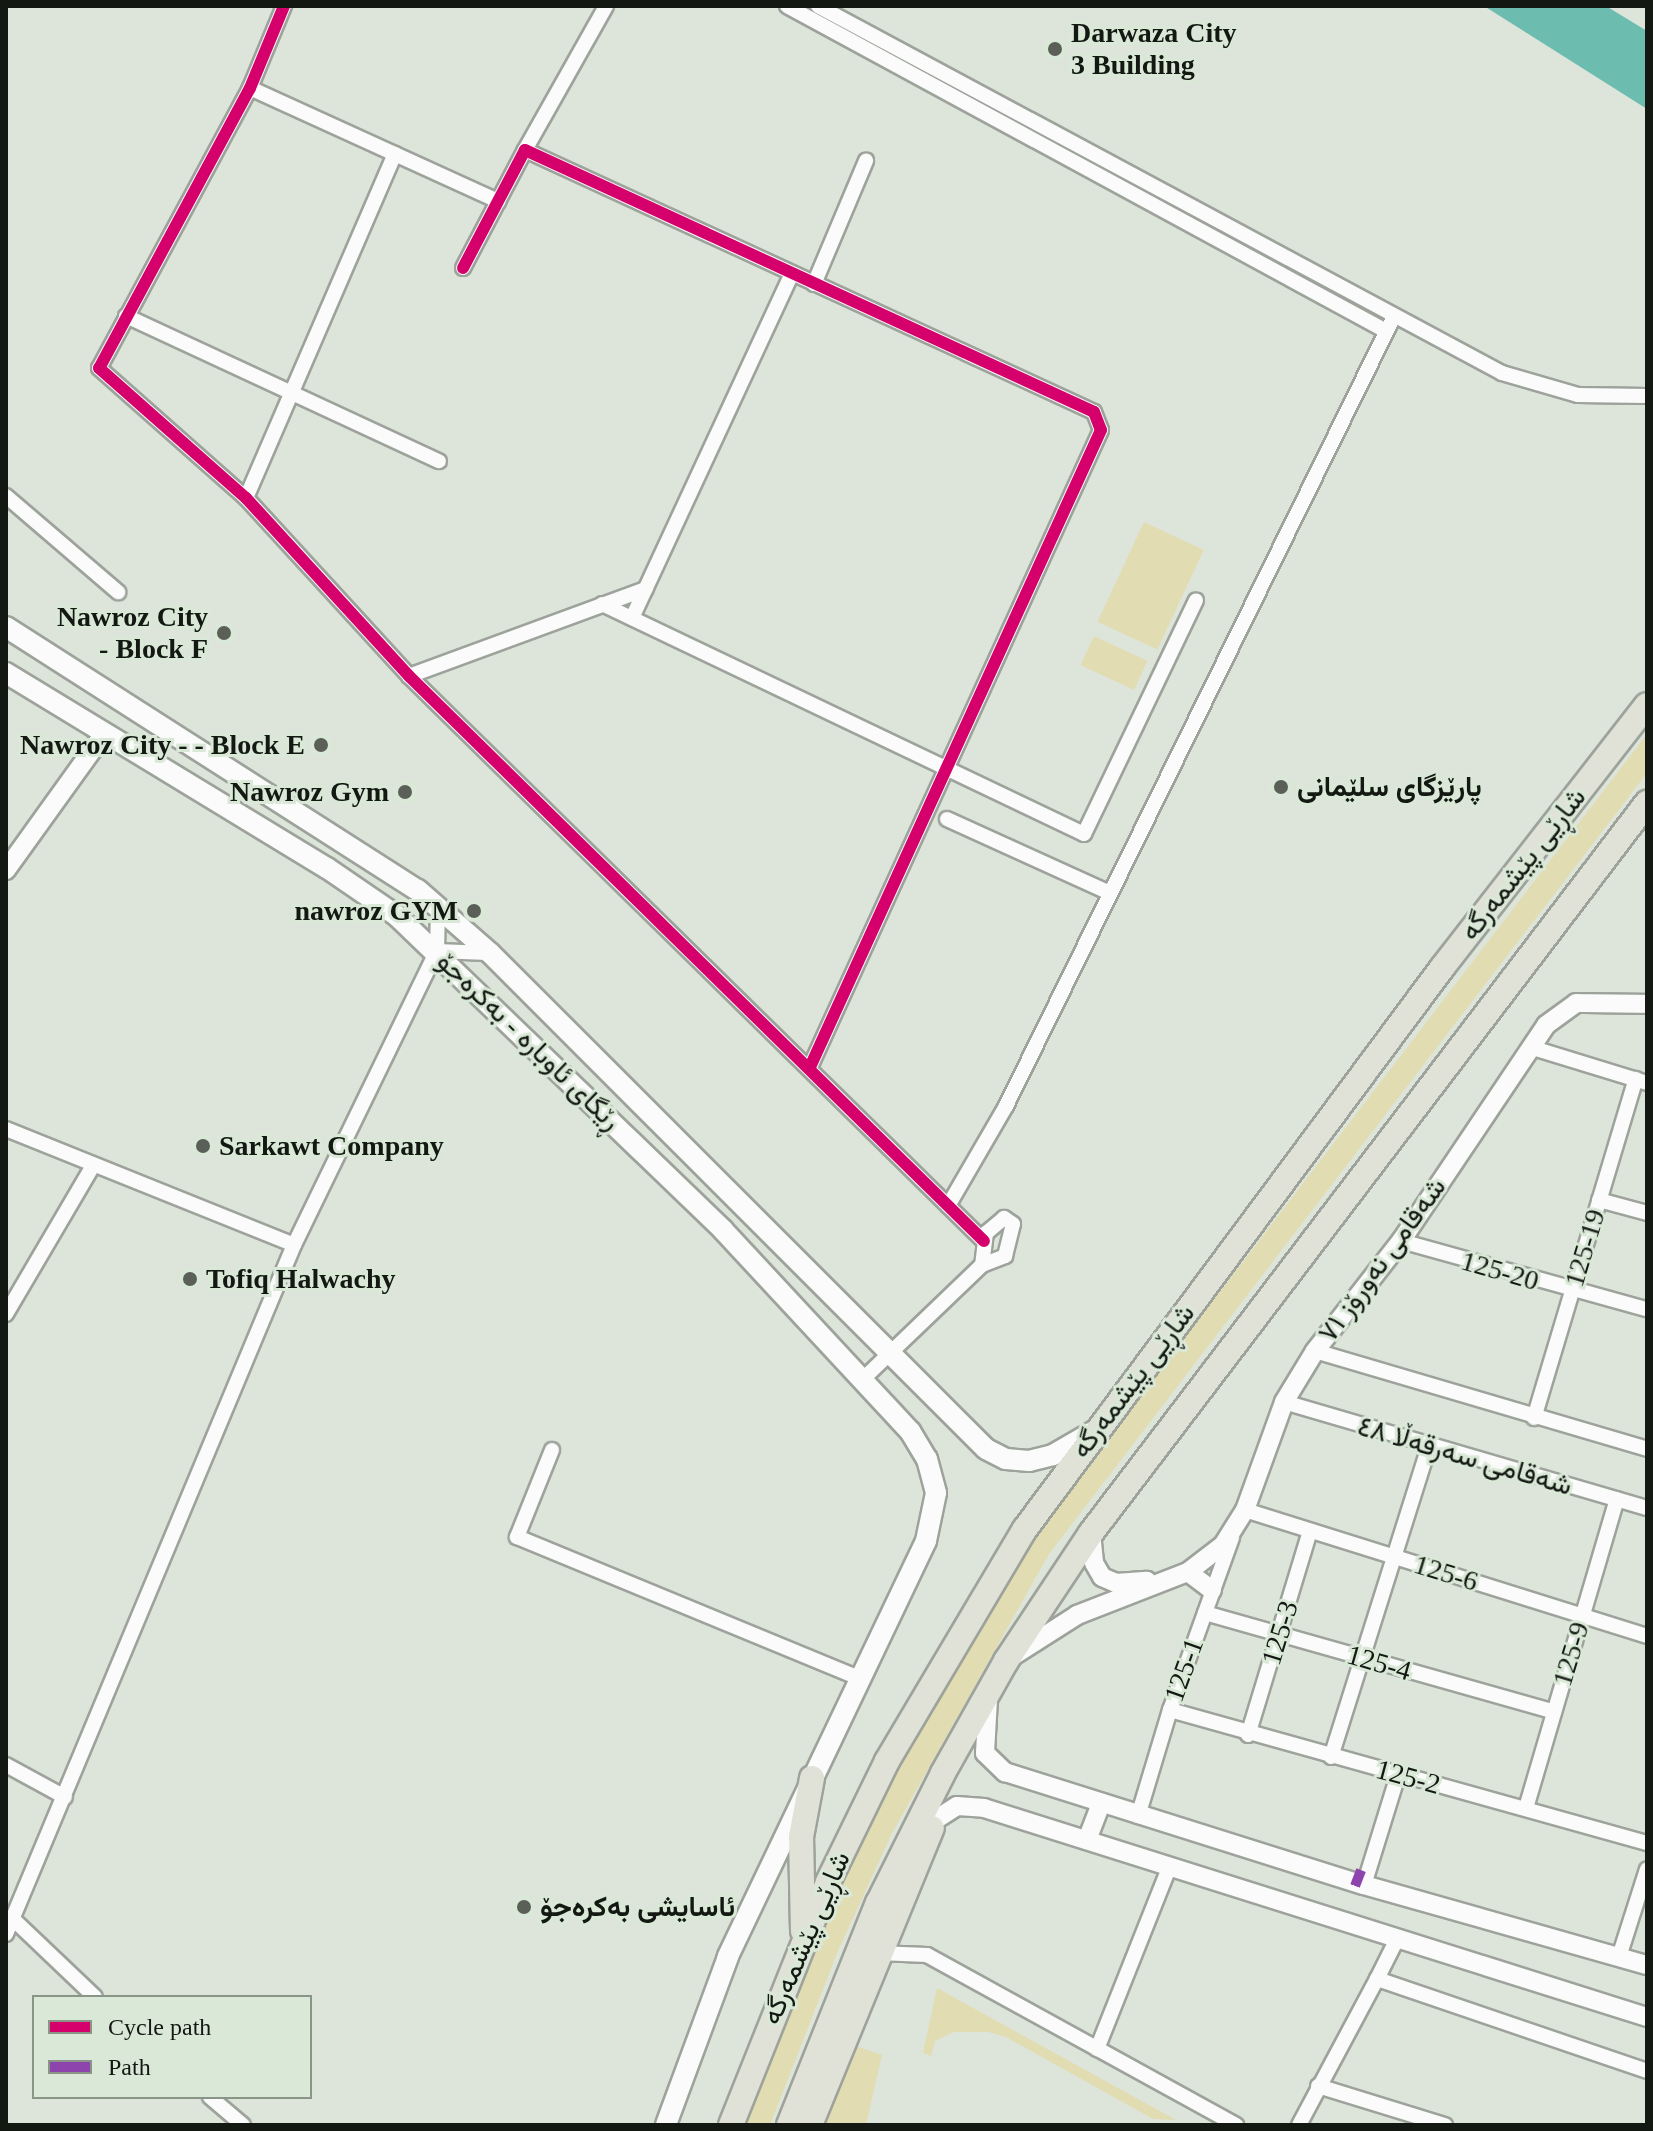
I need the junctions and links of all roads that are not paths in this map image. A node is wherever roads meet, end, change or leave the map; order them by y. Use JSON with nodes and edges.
{"nodes":[{"id":1,"x":284,"y":6,"type":"edge"},
{"id":2,"x":606,"y":6,"type":"edge"},
{"id":3,"x":787,"y":6,"type":"edge"},
{"id":4,"x":818,"y":6,"type":"edge"},
{"id":5,"x":250,"y":88,"type":"junction"},
{"id":6,"x":525,"y":150,"type":"junction"},
{"id":7,"x":395,"y":154,"type":"junction"},
{"id":8,"x":866,"y":161,"type":"dead end"},
{"id":9,"x":498,"y":201,"type":"junction"},
{"id":10,"x":463,"y":268,"type":"dead end"},
{"id":11,"x":792,"y":273,"type":"junction"},
{"id":12,"x":814,"y":284,"type":"junction"},
{"id":13,"x":126,"y":316,"type":"junction"},
{"id":14,"x":1390,"y":324,"type":"junction"},
{"id":15,"x":289,"y":392,"type":"junction"},
{"id":16,"x":1647,"y":396,"type":"edge"},
{"id":17,"x":439,"y":461,"type":"dead end"},
{"id":18,"x":6,"y":496,"type":"edge"},
{"id":19,"x":246,"y":498,"type":"junction"},
{"id":20,"x":645,"y":589,"type":"junction"},
{"id":21,"x":118,"y":592,"type":"dead end"},
{"id":22,"x":1196,"y":600,"type":"dead end"},
{"id":23,"x":602,"y":604,"type":"junction"},
{"id":24,"x":632,"y":618,"type":"junction"},
{"id":25,"x":6,"y":627,"type":"edge"},
{"id":26,"x":6,"y":673,"type":"edge"},
{"id":27,"x":409,"y":676,"type":"junction"},
{"id":28,"x":1647,"y":705,"type":"edge"},
{"id":29,"x":103,"y":735,"type":"junction"},
{"id":30,"x":946,"y":770,"type":"junction"},
{"id":31,"x":1647,"y":803,"type":"edge"},
{"id":32,"x":947,"y":819,"type":"dead end"},
{"id":33,"x":6,"y":870,"type":"edge"},
{"id":34,"x":418,"y":890,"type":"junction"},
{"id":35,"x":1108,"y":892,"type":"junction"},
{"id":36,"x":438,"y":907,"type":"junction"},
{"id":37,"x":397,"y":916,"type":"junction"},
{"id":38,"x":437,"y":951,"type":"junction"},
{"id":39,"x":497,"y":960,"type":"junction"},
{"id":40,"x":478,"y":990,"type":"junction"},
{"id":41,"x":1647,"y":1004,"type":"edge"},
{"id":42,"x":1530,"y":1047,"type":"junction"},
{"id":43,"x":810,"y":1067,"type":"junction"},
{"id":44,"x":1641,"y":1081,"type":"edge"},
{"id":45,"x":6,"y":1129,"type":"edge"},
{"id":46,"x":93,"y":1166,"type":"junction"},
{"id":47,"x":1599,"y":1200,"type":"junction"},
{"id":48,"x":948,"y":1206,"type":"junction"},
{"id":49,"x":1647,"y":1213,"type":"edge"},
{"id":50,"x":984,"y":1241,"type":"junction"},
{"id":51,"x":1401,"y":1241,"type":"junction"},
{"id":52,"x":294,"y":1245,"type":"junction"},
{"id":53,"x":982,"y":1265,"type":"junction"},
{"id":54,"x":1572,"y":1292,"type":"junction"},
{"id":55,"x":1647,"y":1309,"type":"edge"},
{"id":56,"x":6,"y":1314,"type":"edge"},
{"id":57,"x":892,"y":1351,"type":"junction"},
{"id":58,"x":1315,"y":1351,"type":"junction"},
{"id":59,"x":862,"y":1380,"type":"junction"},
{"id":60,"x":1284,"y":1402,"type":"junction"},
{"id":61,"x":1534,"y":1418,"type":"junction"},
{"id":62,"x":1094,"y":1431,"type":"junction"},
{"id":63,"x":1429,"y":1447,"type":"junction"},
{"id":64,"x":1647,"y":1449,"type":"edge"},
{"id":65,"x":552,"y":1450,"type":"dead end"},
{"id":66,"x":1617,"y":1499,"type":"junction"},
{"id":67,"x":1647,"y":1508,"type":"edge"},
{"id":68,"x":1241,"y":1518,"type":"junction"},
{"id":69,"x":1310,"y":1531,"type":"junction"},
{"id":70,"x":1091,"y":1533,"type":"junction"},
{"id":71,"x":1396,"y":1558,"type":"junction"},
{"id":72,"x":1188,"y":1572,"type":"junction"},
{"id":73,"x":1166,"y":1580,"type":"junction"},
{"id":74,"x":1212,"y":1590,"type":"junction"},
{"id":75,"x":1205,"y":1613,"type":"junction"},
{"id":76,"x":1583,"y":1616,"type":"junction"},
{"id":77,"x":1279,"y":1634,"type":"junction"},
{"id":78,"x":1647,"y":1636,"type":"edge"},
{"id":79,"x":1363,"y":1658,"type":"junction"},
{"id":80,"x":1006,"y":1661,"type":"junction"},
{"id":81,"x":861,"y":1679,"type":"junction"},
{"id":82,"x":988,"y":1693,"type":"junction"},
{"id":83,"x":1170,"y":1710,"type":"junction"},
{"id":84,"x":1554,"y":1712,"type":"junction"},
{"id":85,"x":1248,"y":1735,"type":"junction"},
{"id":86,"x":960,"y":1740,"type":"junction"},
{"id":87,"x":1331,"y":1757,"type":"junction"},
{"id":88,"x":6,"y":1765,"type":"edge"},
{"id":89,"x":1398,"y":1775,"type":"junction"},
{"id":90,"x":812,"y":1778,"type":"junction"},
{"id":91,"x":65,"y":1797,"type":"junction"},
{"id":92,"x":1101,"y":1803,"type":"junction"},
{"id":93,"x":1526,"y":1808,"type":"junction"},
{"id":94,"x":937,"y":1816,"type":"junction"},
{"id":95,"x":1138,"y":1816,"type":"junction"},
{"id":96,"x":910,"y":1838,"type":"junction"},
{"id":97,"x":1087,"y":1840,"type":"junction"},
{"id":98,"x":1647,"y":1843,"type":"edge"},
{"id":99,"x":1170,"y":1866,"type":"junction"},
{"id":100,"x":1647,"y":1869,"type":"edge"},
{"id":101,"x":1364,"y":1885,"type":"junction"},
{"id":102,"x":13,"y":1919,"type":"junction"},
{"id":103,"x":6,"y":1934,"type":"edge"},
{"id":104,"x":1396,"y":1941,"type":"junction"},
{"id":105,"x":799,"y":1951,"type":"junction"},
{"id":106,"x":878,"y":1953,"type":"junction"},
{"id":107,"x":1619,"y":1957,"type":"junction"},
{"id":108,"x":1647,"y":1965,"type":"edge"},
{"id":109,"x":1377,"y":1979,"type":"junction"},
{"id":110,"x":93,"y":1995,"type":"edge"},
{"id":111,"x":1647,"y":2017,"type":"edge"},
{"id":112,"x":1097,"y":2049,"type":"junction"},
{"id":113,"x":1647,"y":2071,"type":"edge"},
{"id":114,"x":1318,"y":2086,"type":"junction"},
{"id":115,"x":212,"y":2099,"type":"edge"},
{"id":116,"x":243,"y":2125,"type":"edge"},
{"id":117,"x":666,"y":2125,"type":"edge"},
{"id":118,"x":731,"y":2125,"type":"edge"},
{"id":119,"x":789,"y":2125,"type":"edge"},
{"id":120,"x":810,"y":2125,"type":"edge"},
{"id":121,"x":1236,"y":2125,"type":"edge"},
{"id":122,"x":1299,"y":2125,"type":"edge"},
{"id":123,"x":1445,"y":2125,"type":"edge"}],
"edges":[{"from":1,"to":5,"type":"street"},
{"from":2,"to":6,"type":"street"},
{"from":3,"to":14,"type":"street"},
{"from":4,"to":14,"type":"street"},
{"from":5,"to":7,"type":"street"},
{"from":5,"to":13,"type":"street"},
{"from":6,"to":9,"type":"street"},
{"from":6,"to":11,"type":"street"},
{"from":7,"to":9,"type":"street"},
{"from":7,"to":15,"type":"street"},
{"from":8,"to":12,"type":"street"},
{"from":9,"to":10,"type":"street"},
{"from":11,"to":12,"type":"street"},
{"from":11,"to":20,"type":"street"},
{"from":12,"to":30,"type":"street"},
{"from":13,"to":15,"type":"street"},
{"from":13,"to":19,"type":"street"},
{"from":14,"to":16,"type":"street"},
{"from":14,"to":35,"type":"street"},
{"from":15,"to":17,"type":"street"},
{"from":15,"to":19,"type":"street"},
{"from":18,"to":21,"type":"street"},
{"from":19,"to":27,"type":"street"},
{"from":20,"to":23,"type":"street"},
{"from":20,"to":24,"type":"street"},
{"from":22,"to":30,"type":"street"},
{"from":23,"to":24,"type":"street"},
{"from":23,"to":27,"type":"street"},
{"from":24,"to":30,"type":"street"},
{"from":25,"to":34,"type":"main road"},
{"from":26,"to":29,"type":"main road","name":"ڕێگای ئاوبارە - بەکرەجۆ"},
{"from":27,"to":43,"type":"street"},
{"from":28,"to":62,"type":"highway","name":"شاڕێی پێشمەرگە"},
{"from":29,"to":33,"type":"street"},
{"from":29,"to":37,"type":"main road","name":"ڕێگای ئاوبارە - بەکرەجۆ"},
{"from":30,"to":43,"type":"street"},
{"from":31,"to":70,"type":"highway","name":"شاڕێی پێشمەرگە"},
{"from":32,"to":35,"type":"street"},
{"from":34,"to":36,"type":"main road"},
{"from":34,"to":37,"type":"main road"},
{"from":35,"to":48,"type":"street"},
{"from":36,"to":38,"type":"street"},
{"from":36,"to":39,"type":"main road"},
{"from":37,"to":38,"type":"main road","name":"ڕێگای ئاوبارە - بەکرەجۆ"},
{"from":38,"to":39,"type":"street"},
{"from":38,"to":40,"type":"main road","name":"ڕێگای ئاوبارە - بەکرەجۆ"},
{"from":38,"to":52,"type":"street"},
{"from":39,"to":40,"type":"main road"},
{"from":39,"to":57,"type":"main road"},
{"from":40,"to":59,"type":"main road","name":"ڕێگای ئاوبارە - بەکرەجۆ"},
{"from":41,"to":42,"type":"street","name":"شەقامی نەورۆز ٧١"},
{"from":42,"to":44,"type":"street"},
{"from":42,"to":51,"type":"street","name":"شەقامی نەورۆز ٧١"},
{"from":43,"to":48,"type":"street"},
{"from":44,"to":47,"type":"street","name":"125-19"},
{"from":45,"to":46,"type":"street"},
{"from":46,"to":52,"type":"street"},
{"from":46,"to":56,"type":"street"},
{"from":47,"to":49,"type":"street"},
{"from":47,"to":54,"type":"street","name":"125-19"},
{"from":48,"to":50,"type":"street"},
{"from":50,"to":53,"type":"street"},
{"from":50,"to":53,"type":"street"},
{"from":51,"to":54,"type":"street","name":"125-20"},
{"from":51,"to":58,"type":"street","name":"شەقامی نەورۆز ٧١"},
{"from":52,"to":91,"type":"street"},
{"from":53,"to":57,"type":"street"},
{"from":54,"to":55,"type":"street","name":"125-20"},
{"from":54,"to":61,"type":"street","name":"125-19"},
{"from":57,"to":59,"type":"street"},
{"from":57,"to":62,"type":"main road"},
{"from":58,"to":60,"type":"street","name":"شەقامی نەورۆز ٧١"},
{"from":58,"to":61,"type":"street"},
{"from":59,"to":81,"type":"main road","name":"ڕێگای ئاوبارە - بەکرەجۆ"},
{"from":60,"to":63,"type":"street","name":"شەقامی سەرقەڵا ٤٨"},
{"from":60,"to":68,"type":"street","name":"شەقامی نەورۆز ٧١"},
{"from":61,"to":64,"type":"street"},
{"from":62,"to":105,"type":"highway","name":"شاڕێی پێشمەرگە"},
{"from":63,"to":66,"type":"street","name":"شەقامی سەرقەڵا ٤٨"},
{"from":63,"to":71,"type":"street"},
{"from":65,"to":81,"type":"street"},
{"from":66,"to":67,"type":"street","name":"شەقامی سەرقەڵا ٤٨"},
{"from":66,"to":76,"type":"street","name":"125-9"},
{"from":68,"to":69,"type":"street","name":"125-6"},
{"from":68,"to":72,"type":"street","name":"شەقامی نەورۆز ٧١"},
{"from":68,"to":74,"type":"street","name":"125-1"},
{"from":69,"to":71,"type":"street","name":"125-6"},
{"from":69,"to":77,"type":"street","name":"125-3"},
{"from":70,"to":73,"type":"street","name":"شەقامی نەورۆز ٧١"},
{"from":70,"to":80,"type":"highway","name":"شاڕێی پێشمەرگە"},
{"from":71,"to":76,"type":"street","name":"125-6"},
{"from":71,"to":79,"type":"street"},
{"from":72,"to":73,"type":"street","name":"شەقامی نەورۆز ٧١"},
{"from":72,"to":74,"type":"street"},
{"from":73,"to":80,"type":"street","name":"شەقامی نەورۆز ٧١"},
{"from":74,"to":75,"type":"street","name":"125-1"},
{"from":75,"to":77,"type":"street","name":"125-4"},
{"from":75,"to":83,"type":"street","name":"125-1"},
{"from":76,"to":78,"type":"street","name":"125-6"},
{"from":76,"to":84,"type":"street","name":"125-9"},
{"from":77,"to":79,"type":"street","name":"125-4"},
{"from":77,"to":85,"type":"street","name":"125-3"},
{"from":79,"to":84,"type":"street","name":"125-4"},
{"from":79,"to":87,"type":"street"},
{"from":80,"to":82,"type":"highway","name":"شاڕێی پێشمەرگە"},
{"from":81,"to":90,"type":"main road","name":"ڕێگای ئاوبارە - بەکرەجۆ"},
{"from":82,"to":86,"type":"highway","name":"شاڕێی پێشمەرگە"},
{"from":82,"to":92,"type":"street"},
{"from":83,"to":85,"type":"street","name":"125-2"},
{"from":83,"to":95,"type":"street","name":"125-1"},
{"from":84,"to":93,"type":"street","name":"125-9"},
{"from":85,"to":87,"type":"street","name":"125-2"},
{"from":86,"to":94,"type":"highway"},
{"from":86,"to":96,"type":"highway","name":"شاڕێی پێشمەرگە"},
{"from":87,"to":89,"type":"street","name":"125-2"},
{"from":88,"to":91,"type":"street"},
{"from":89,"to":93,"type":"street","name":"125-2"},
{"from":89,"to":101,"type":"street"},
{"from":90,"to":105,"type":"highway"},
{"from":90,"to":117,"type":"main road","name":"ڕێگای ئاوبارە - بەکرەجۆ"},
{"from":91,"to":102,"type":"street"},
{"from":92,"to":95,"type":"street"},
{"from":92,"to":97,"type":"street"},
{"from":93,"to":98,"type":"street","name":"125-2"},
{"from":94,"to":96,"type":"street"},
{"from":94,"to":97,"type":"street"},
{"from":94,"to":106,"type":"highway"},
{"from":95,"to":101,"type":"street"},
{"from":96,"to":119,"type":"highway","name":"شاڕێی پێشمەرگە"},
{"from":97,"to":99,"type":"street"},
{"from":99,"to":104,"type":"street"},
{"from":99,"to":112,"type":"street"},
{"from":100,"to":107,"type":"street"},
{"from":101,"to":107,"type":"street"},
{"from":102,"to":103,"type":"street"},
{"from":102,"to":110,"type":"street"},
{"from":104,"to":109,"type":"street"},
{"from":104,"to":111,"type":"street"},
{"from":105,"to":118,"type":"highway","name":"شاڕێی پێشمەرگە"},
{"from":106,"to":112,"type":"street"},
{"from":106,"to":120,"type":"highway"},
{"from":107,"to":108,"type":"street"},
{"from":109,"to":113,"type":"street"},
{"from":109,"to":114,"type":"street"},
{"from":112,"to":121,"type":"street"},
{"from":114,"to":122,"type":"street"},
{"from":114,"to":123,"type":"street"},
{"from":115,"to":116,"type":"street"}]}
